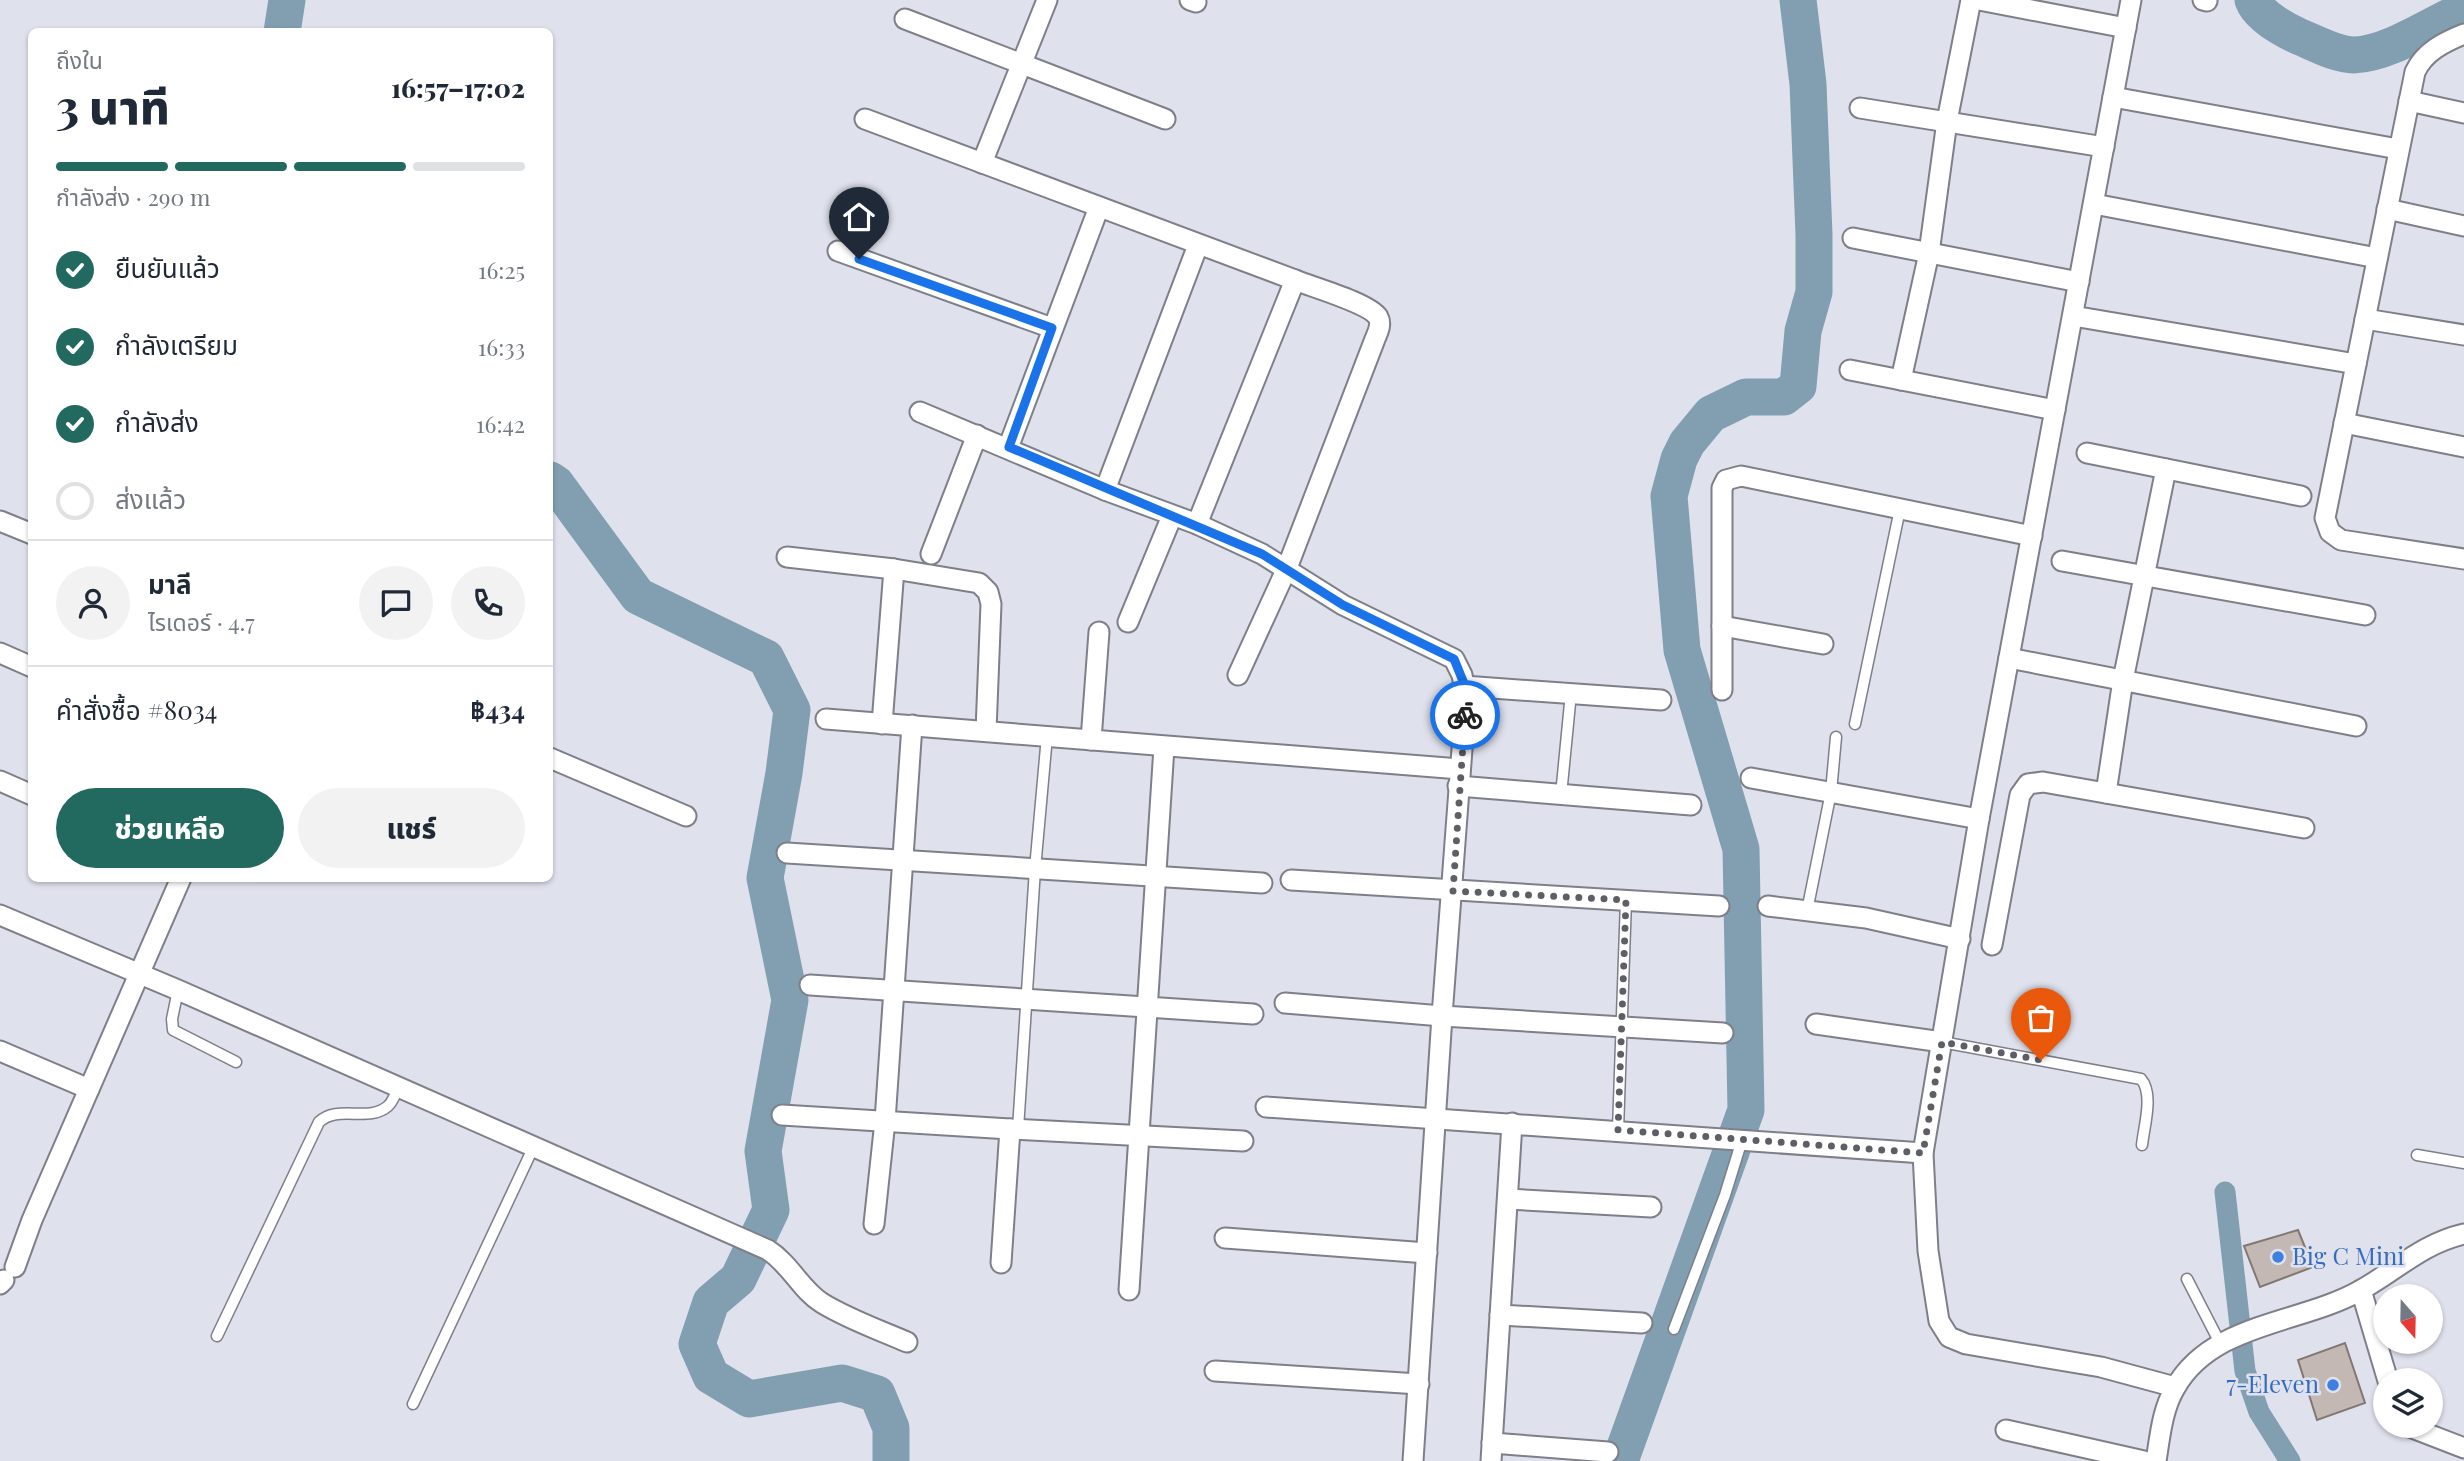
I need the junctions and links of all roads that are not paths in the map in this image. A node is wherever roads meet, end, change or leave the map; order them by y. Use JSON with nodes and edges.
{"nodes":[{"id":1,"x":1046,"y":0,"type":"edge"},
{"id":2,"x":1971,"y":0,"type":"edge"},
{"id":3,"x":1979,"y":0,"type":"edge"},
{"id":4,"x":2131,"y":0,"type":"edge"},
{"id":5,"x":905,"y":19,"type":"dead end"},
{"id":6,"x":2126,"y":28,"type":"junction"},
{"id":7,"x":2464,"y":34,"type":"edge"},
{"id":8,"x":1021,"y":64,"type":"junction"},
{"id":9,"x":2113,"y":97,"type":"junction"},
{"id":10,"x":2409,"y":101,"type":"junction"},
{"id":11,"x":1860,"y":108,"type":"dead end"},
{"id":12,"x":2464,"y":113,"type":"edge"},
{"id":13,"x":865,"y":119,"type":"dead end"},
{"id":14,"x":1165,"y":119,"type":"dead end"},
{"id":15,"x":1947,"y":121,"type":"junction"},
{"id":16,"x":2104,"y":147,"type":"junction"},
{"id":17,"x":2398,"y":149,"type":"junction"},
{"id":18,"x":982,"y":163,"type":"junction"},
{"id":19,"x":2094,"y":204,"type":"junction"},
{"id":20,"x":1099,"y":207,"type":"junction"},
{"id":21,"x":2387,"y":209,"type":"junction"},
{"id":22,"x":2464,"y":226,"type":"edge"},
{"id":23,"x":1853,"y":238,"type":"dead end"},
{"id":24,"x":1198,"y":245,"type":"junction"},
{"id":25,"x":838,"y":251,"type":"dead end"},
{"id":26,"x":1928,"y":253,"type":"junction"},
{"id":27,"x":2377,"y":258,"type":"junction"},
{"id":28,"x":1295,"y":280,"type":"junction"},
{"id":29,"x":2079,"y":282,"type":"junction"},
{"id":30,"x":2073,"y":316,"type":"junction"},
{"id":31,"x":2365,"y":319,"type":"junction"},
{"id":32,"x":1052,"y":328,"type":"junction"},
{"id":33,"x":2464,"y":335,"type":"edge"},
{"id":34,"x":2356,"y":364,"type":"junction"},
{"id":35,"x":1850,"y":370,"type":"dead end"},
{"id":36,"x":1901,"y":380,"type":"junction"},
{"id":37,"x":2055,"y":410,"type":"junction"},
{"id":38,"x":920,"y":412,"type":"dead end"},
{"id":39,"x":2344,"y":424,"type":"junction"},
{"id":40,"x":977,"y":435,"type":"junction"},
{"id":41,"x":1009,"y":447,"type":"junction"},
{"id":42,"x":2464,"y":447,"type":"edge"},
{"id":43,"x":2087,"y":453,"type":"dead end"},
{"id":44,"x":2166,"y":469,"type":"junction"},
{"id":45,"x":1105,"y":489,"type":"junction"},
{"id":46,"x":2301,"y":496,"type":"dead end"},
{"id":47,"x":1900,"y":509,"type":"junction"},
{"id":48,"x":1172,"y":516,"type":"junction"},
{"id":49,"x":0,"y":521,"type":"edge"},
{"id":50,"x":1196,"y":524,"type":"junction"},
{"id":51,"x":28,"y":532,"type":"edge"},
{"id":52,"x":2032,"y":536,"type":"junction"},
{"id":53,"x":930,"y":554,"type":"dead end"},
{"id":54,"x":787,"y":557,"type":"dead end"},
{"id":55,"x":2464,"y":559,"type":"edge"},
{"id":56,"x":2062,"y":561,"type":"dead end"},
{"id":57,"x":1287,"y":568,"type":"junction"},
{"id":58,"x":894,"y":569,"type":"junction"},
{"id":59,"x":2144,"y":575,"type":"junction"},
{"id":60,"x":2365,"y":615,"type":"dead end"},
{"id":61,"x":1128,"y":622,"type":"dead end"},
{"id":62,"x":1722,"y":626,"type":"junction"},
{"id":63,"x":1099,"y":632,"type":"dead end"},
{"id":64,"x":1823,"y":644,"type":"dead end"},
{"id":65,"x":0,"y":653,"type":"edge"},
{"id":66,"x":2009,"y":658,"type":"junction"},
{"id":67,"x":28,"y":665,"type":"edge"},
{"id":68,"x":1238,"y":674,"type":"dead end"},
{"id":69,"x":2123,"y":680,"type":"junction"},
{"id":70,"x":1465,"y":686,"type":"junction"},
{"id":71,"x":1722,"y":690,"type":"dead end"},
{"id":72,"x":1571,"y":693,"type":"junction"},
{"id":73,"x":1661,"y":700,"type":"dead end"},
{"id":74,"x":826,"y":719,"type":"dead end"},
{"id":75,"x":882,"y":724,"type":"junction"},
{"id":76,"x":1855,"y":724,"type":"dead end"},
{"id":77,"x":912,"y":725,"type":"junction"},
{"id":78,"x":2356,"y":726,"type":"dead end"},
{"id":79,"x":986,"y":731,"type":"junction"},
{"id":80,"x":1047,"y":736,"type":"junction"},
{"id":81,"x":1836,"y":737,"type":"dead end"},
{"id":82,"x":1091,"y":740,"type":"junction"},
{"id":83,"x":1164,"y":747,"type":"junction"},
{"id":84,"x":553,"y":759,"type":"edge"},
{"id":85,"x":1459,"y":778,"type":"junction"},
{"id":86,"x":1751,"y":778,"type":"dead end"},
{"id":87,"x":0,"y":781,"type":"edge"},
{"id":88,"x":1830,"y":792,"type":"junction"},
{"id":89,"x":28,"y":793,"type":"edge"},
{"id":90,"x":2106,"y":793,"type":"junction"},
{"id":91,"x":1561,"y":794,"type":"junction"},
{"id":92,"x":1691,"y":805,"type":"dead end"},
{"id":93,"x":686,"y":817,"type":"dead end"},
{"id":94,"x":1979,"y":819,"type":"junction"},
{"id":95,"x":2304,"y":828,"type":"dead end"},
{"id":96,"x":787,"y":853,"type":"dead end"},
{"id":97,"x":904,"y":861,"type":"junction"},
{"id":98,"x":1035,"y":869,"type":"junction"},
{"id":99,"x":1157,"y":878,"type":"junction"},
{"id":100,"x":1291,"y":880,"type":"dead end"},
{"id":101,"x":179,"y":882,"type":"edge"},
{"id":102,"x":1262,"y":883,"type":"dead end"},
{"id":103,"x":1453,"y":891,"type":"junction"},
{"id":104,"x":1626,"y":900,"type":"junction"},
{"id":105,"x":1719,"y":906,"type":"dead end"},
{"id":106,"x":1768,"y":906,"type":"dead end"},
{"id":107,"x":1807,"y":911,"type":"junction"},
{"id":108,"x":0,"y":915,"type":"edge"},
{"id":109,"x":1959,"y":939,"type":"junction"},
{"id":110,"x":1992,"y":945,"type":"dead end"},
{"id":111,"x":140,"y":975,"type":"junction"},
{"id":112,"x":810,"y":985,"type":"dead end"},
{"id":113,"x":894,"y":988,"type":"junction"},
{"id":114,"x":178,"y":990,"type":"junction"},
{"id":115,"x":1026,"y":999,"type":"junction"},
{"id":116,"x":1285,"y":1003,"type":"dead end"},
{"id":117,"x":1147,"y":1007,"type":"junction"},
{"id":118,"x":1253,"y":1014,"type":"dead end"},
{"id":119,"x":1441,"y":1016,"type":"junction"},
{"id":120,"x":1816,"y":1024,"type":"dead end"},
{"id":121,"x":1623,"y":1026,"type":"junction"},
{"id":122,"x":1723,"y":1033,"type":"dead end"},
{"id":123,"x":1942,"y":1042,"type":"junction"},
{"id":124,"x":0,"y":1051,"type":"edge"},
{"id":125,"x":236,"y":1062,"type":"dead end"},
{"id":126,"x":399,"y":1086,"type":"junction"},
{"id":127,"x":89,"y":1089,"type":"junction"},
{"id":128,"x":1266,"y":1107,"type":"dead end"},
{"id":129,"x":782,"y":1115,"type":"dead end"},
{"id":130,"x":1436,"y":1117,"type":"junction"},
{"id":131,"x":885,"y":1121,"type":"junction"},
{"id":132,"x":1512,"y":1122,"type":"junction"},
{"id":133,"x":1014,"y":1129,"type":"junction"},
{"id":134,"x":1618,"y":1130,"type":"junction"},
{"id":135,"x":1139,"y":1137,"type":"junction"},
{"id":136,"x":1742,"y":1140,"type":"junction"},
{"id":137,"x":1242,"y":1141,"type":"dead end"},
{"id":138,"x":2142,"y":1145,"type":"dead end"},
{"id":139,"x":534,"y":1146,"type":"junction"},
{"id":140,"x":1923,"y":1153,"type":"junction"},
{"id":141,"x":2417,"y":1155,"type":"dead end"},
{"id":142,"x":2464,"y":1163,"type":"edge"},
{"id":143,"x":1508,"y":1199,"type":"junction"},
{"id":144,"x":1651,"y":1208,"type":"dead end"},
{"id":145,"x":874,"y":1224,"type":"dead end"},
{"id":146,"x":2464,"y":1234,"type":"edge"},
{"id":147,"x":1224,"y":1238,"type":"dead end"},
{"id":148,"x":1427,"y":1253,"type":"junction"},
{"id":149,"x":1001,"y":1263,"type":"dead end"},
{"id":150,"x":6,"y":1277,"type":"edge"},
{"id":151,"x":2187,"y":1279,"type":"dead end"},
{"id":152,"x":1129,"y":1290,"type":"dead end"},
{"id":153,"x":2361,"y":1290,"type":"junction"},
{"id":154,"x":1500,"y":1315,"type":"junction"},
{"id":155,"x":1642,"y":1323,"type":"dead end"},
{"id":156,"x":1674,"y":1329,"type":"dead end"},
{"id":157,"x":217,"y":1336,"type":"dead end"},
{"id":158,"x":907,"y":1342,"type":"dead end"},
{"id":159,"x":2221,"y":1345,"type":"junction"},
{"id":160,"x":2384,"y":1368,"type":"edge"},
{"id":161,"x":1215,"y":1371,"type":"dead end"},
{"id":162,"x":1419,"y":1384,"type":"junction"},
{"id":163,"x":2175,"y":1387,"type":"junction"},
{"id":164,"x":413,"y":1404,"type":"dead end"},
{"id":165,"x":2006,"y":1430,"type":"dead end"},
{"id":166,"x":2438,"y":1438,"type":"edge"},
{"id":167,"x":2464,"y":1448,"type":"edge"},
{"id":168,"x":1491,"y":1452,"type":"edge"},
{"id":169,"x":1608,"y":1452,"type":"dead end"},
{"id":170,"x":1413,"y":1461,"type":"edge"},
{"id":171,"x":2144,"y":1461,"type":"edge"},
{"id":172,"x":2156,"y":1461,"type":"edge"}],
"edges":[{"from":1,"to":8,"type":"street"},
{"from":2,"to":15,"type":"street"},
{"from":3,"to":6,"type":"street"},
{"from":4,"to":6,"type":"street"},
{"from":5,"to":8,"type":"street"},
{"from":6,"to":9,"type":"street"},
{"from":7,"to":10,"type":"street"},
{"from":8,"to":14,"type":"street"},
{"from":8,"to":18,"type":"street"},
{"from":9,"to":16,"type":"street"},
{"from":9,"to":17,"type":"street"},
{"from":10,"to":12,"type":"street"},
{"from":10,"to":17,"type":"street"},
{"from":11,"to":15,"type":"street"},
{"from":13,"to":18,"type":"street"},
{"from":15,"to":16,"type":"street"},
{"from":15,"to":26,"type":"street"},
{"from":16,"to":19,"type":"street"},
{"from":17,"to":21,"type":"street"},
{"from":18,"to":20,"type":"street"},
{"from":19,"to":27,"type":"street"},
{"from":19,"to":29,"type":"street"},
{"from":20,"to":24,"type":"street"},
{"from":20,"to":32,"type":"street"},
{"from":21,"to":22,"type":"street"},
{"from":21,"to":27,"type":"street"},
{"from":23,"to":26,"type":"street"},
{"from":24,"to":28,"type":"street"},
{"from":24,"to":45,"type":"street"},
{"from":25,"to":32,"type":"street"},
{"from":26,"to":29,"type":"street"},
{"from":26,"to":36,"type":"street"},
{"from":27,"to":31,"type":"street"},
{"from":28,"to":50,"type":"street"},
{"from":28,"to":57,"type":"street"},
{"from":29,"to":30,"type":"street"},
{"from":30,"to":34,"type":"street"},
{"from":30,"to":37,"type":"street"},
{"from":31,"to":33,"type":"street"},
{"from":31,"to":34,"type":"street"},
{"from":32,"to":41,"type":"street"},
{"from":34,"to":39,"type":"street"},
{"from":35,"to":36,"type":"street"},
{"from":36,"to":37,"type":"street"},
{"from":37,"to":52,"type":"street"},
{"from":38,"to":40,"type":"street"},
{"from":39,"to":42,"type":"street"},
{"from":39,"to":55,"type":"street"},
{"from":40,"to":41,"type":"street"},
{"from":40,"to":53,"type":"street"},
{"from":41,"to":45,"type":"street"},
{"from":43,"to":44,"type":"street"},
{"from":44,"to":46,"type":"street"},
{"from":44,"to":59,"type":"street"},
{"from":45,"to":48,"type":"street"},
{"from":47,"to":52,"type":"street"},
{"from":47,"to":62,"type":"street"},
{"from":47,"to":76,"type":"lane"},
{"from":48,"to":50,"type":"street"},
{"from":48,"to":61,"type":"street"},
{"from":49,"to":51,"type":"street"},
{"from":50,"to":57,"type":"street"},
{"from":52,"to":66,"type":"street"},
{"from":54,"to":58,"type":"street"},
{"from":56,"to":59,"type":"street"},
{"from":57,"to":68,"type":"street"},
{"from":57,"to":70,"type":"street"},
{"from":58,"to":75,"type":"street"},
{"from":58,"to":79,"type":"street"},
{"from":59,"to":60,"type":"street"},
{"from":59,"to":69,"type":"street"},
{"from":62,"to":64,"type":"street"},
{"from":62,"to":71,"type":"street"},
{"from":63,"to":82,"type":"street"},
{"from":65,"to":67,"type":"street"},
{"from":66,"to":69,"type":"street"},
{"from":66,"to":94,"type":"street"},
{"from":69,"to":78,"type":"street"},
{"from":69,"to":90,"type":"street"},
{"from":70,"to":72,"type":"street"},
{"from":70,"to":85,"type":"street"},
{"from":72,"to":73,"type":"street"},
{"from":72,"to":91,"type":"lane"},
{"from":74,"to":75,"type":"street"},
{"from":75,"to":77,"type":"street"},
{"from":77,"to":79,"type":"street"},
{"from":77,"to":97,"type":"street"},
{"from":79,"to":80,"type":"street"},
{"from":80,"to":82,"type":"street"},
{"from":80,"to":98,"type":"lane"},
{"from":81,"to":88,"type":"lane"},
{"from":82,"to":83,"type":"street"},
{"from":83,"to":85,"type":"street"},
{"from":83,"to":99,"type":"street"},
{"from":84,"to":93,"type":"street"},
{"from":85,"to":91,"type":"street"},
{"from":85,"to":103,"type":"street"},
{"from":86,"to":88,"type":"street"},
{"from":87,"to":89,"type":"street"},
{"from":88,"to":94,"type":"street"},
{"from":88,"to":107,"type":"lane"},
{"from":90,"to":95,"type":"street"},
{"from":90,"to":110,"type":"street"},
{"from":91,"to":92,"type":"street"},
{"from":94,"to":109,"type":"street"},
{"from":96,"to":97,"type":"street"},
{"from":97,"to":98,"type":"street"},
{"from":97,"to":113,"type":"street"},
{"from":98,"to":99,"type":"street"},
{"from":98,"to":115,"type":"lane"},
{"from":99,"to":102,"type":"street"},
{"from":99,"to":117,"type":"street"},
{"from":100,"to":103,"type":"street"},
{"from":101,"to":111,"type":"street"},
{"from":103,"to":104,"type":"street"},
{"from":103,"to":119,"type":"street"},
{"from":104,"to":105,"type":"street"},
{"from":104,"to":121,"type":"lane"},
{"from":106,"to":107,"type":"street"},
{"from":107,"to":109,"type":"street"},
{"from":108,"to":111,"type":"street"},
{"from":109,"to":123,"type":"street"},
{"from":111,"to":114,"type":"street"},
{"from":111,"to":127,"type":"street"},
{"from":112,"to":113,"type":"street"},
{"from":113,"to":115,"type":"street"},
{"from":113,"to":131,"type":"street"},
{"from":114,"to":125,"type":"lane"},
{"from":114,"to":126,"type":"street"},
{"from":115,"to":117,"type":"street"},
{"from":115,"to":133,"type":"lane"},
{"from":116,"to":119,"type":"street"},
{"from":117,"to":118,"type":"street"},
{"from":117,"to":135,"type":"street"},
{"from":119,"to":121,"type":"street"},
{"from":119,"to":130,"type":"street"},
{"from":120,"to":123,"type":"street"},
{"from":121,"to":122,"type":"street"},
{"from":121,"to":134,"type":"lane"},
{"from":123,"to":138,"type":"lane"},
{"from":123,"to":140,"type":"street"},
{"from":124,"to":127,"type":"street"},
{"from":126,"to":139,"type":"street"},
{"from":126,"to":157,"type":"lane"},
{"from":127,"to":150,"type":"street"},
{"from":128,"to":130,"type":"street"},
{"from":129,"to":131,"type":"street"},
{"from":130,"to":132,"type":"street"},
{"from":130,"to":148,"type":"street"},
{"from":131,"to":133,"type":"street"},
{"from":131,"to":145,"type":"street"},
{"from":132,"to":134,"type":"street"},
{"from":132,"to":143,"type":"street"},
{"from":133,"to":135,"type":"street"},
{"from":133,"to":149,"type":"street"},
{"from":134,"to":136,"type":"street"},
{"from":135,"to":137,"type":"street"},
{"from":135,"to":152,"type":"street"},
{"from":136,"to":140,"type":"street"},
{"from":136,"to":156,"type":"lane"},
{"from":139,"to":158,"type":"street"},
{"from":139,"to":164,"type":"lane"},
{"from":140,"to":163,"type":"street"},
{"from":141,"to":142,"type":"lane"},
{"from":143,"to":144,"type":"street"},
{"from":143,"to":154,"type":"street"},
{"from":146,"to":153,"type":"street"},
{"from":147,"to":148,"type":"street"},
{"from":148,"to":162,"type":"street"},
{"from":151,"to":159,"type":"lane"},
{"from":153,"to":159,"type":"street"},
{"from":153,"to":160,"type":"street"},
{"from":154,"to":155,"type":"street"},
{"from":154,"to":168,"type":"street"},
{"from":159,"to":163,"type":"street"},
{"from":161,"to":162,"type":"street"},
{"from":162,"to":170,"type":"street"},
{"from":163,"to":172,"type":"street"},
{"from":165,"to":171,"type":"street"},
{"from":166,"to":167,"type":"street"},
{"from":168,"to":169,"type":"street"}]}
